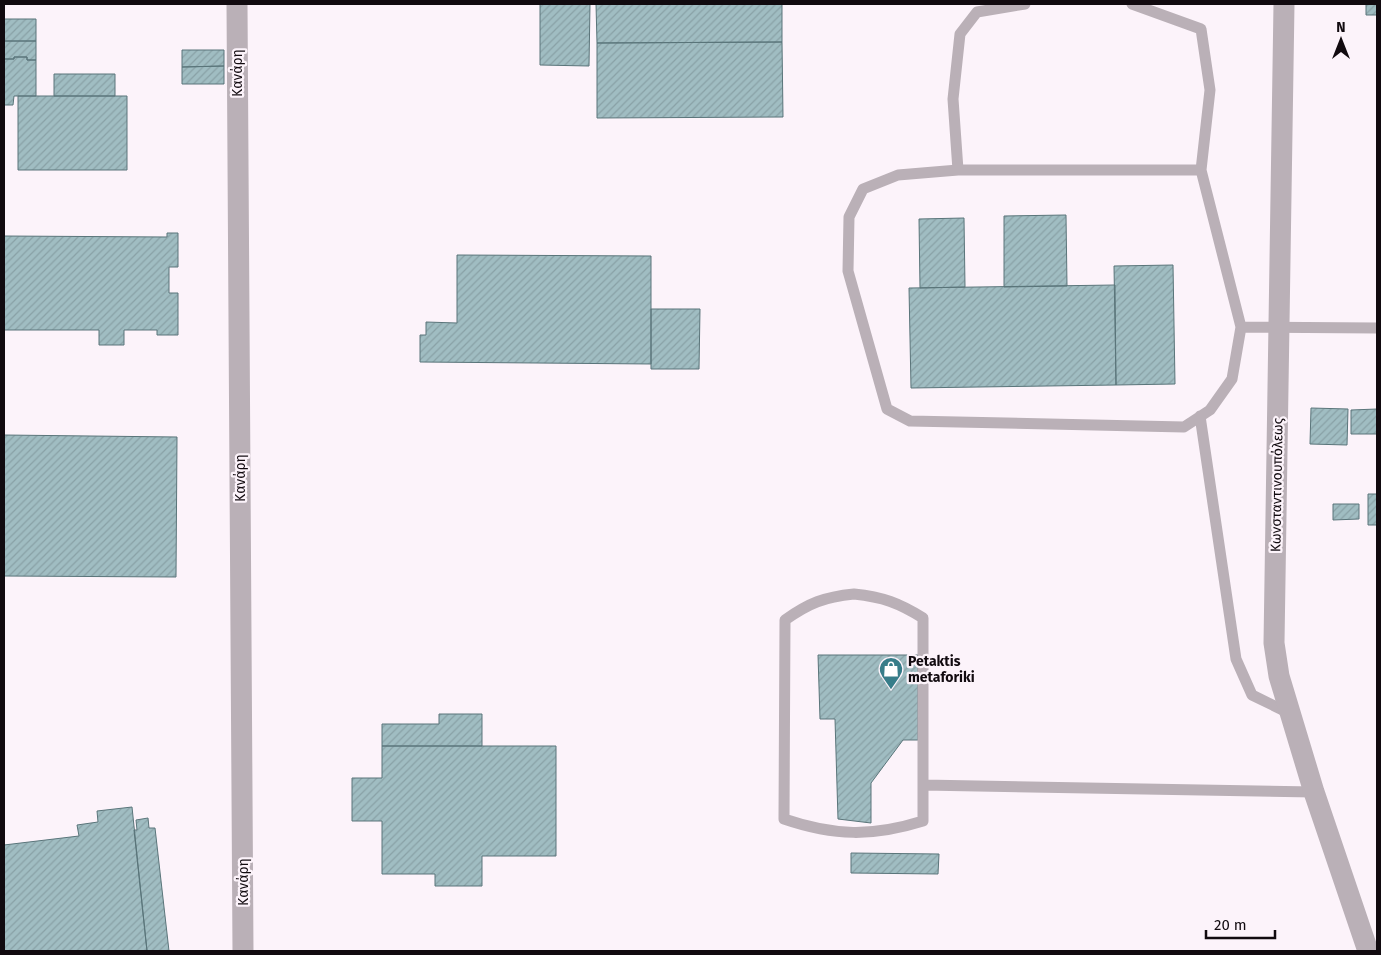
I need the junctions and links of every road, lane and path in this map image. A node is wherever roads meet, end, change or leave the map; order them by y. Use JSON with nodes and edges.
{"nodes":[{"id":1,"x":237,"y":4,"type":"edge"},
{"id":2,"x":1025,"y":4,"type":"edge"},
{"id":3,"x":1132,"y":4,"type":"edge"},
{"id":4,"x":1284,"y":4,"type":"edge"},
{"id":5,"x":958,"y":170,"type":"junction"},
{"id":6,"x":1201,"y":170,"type":"junction"},
{"id":7,"x":1241,"y":327,"type":"junction"},
{"id":8,"x":1280,"y":327,"type":"junction"},
{"id":9,"x":1377,"y":328,"type":"edge"},
{"id":10,"x":1200,"y":416,"type":"junction"},
{"id":11,"x":1291,"y":714,"type":"junction"},
{"id":12,"x":923,"y":785,"type":"junction"},
{"id":13,"x":1314,"y":792,"type":"junction"},
{"id":14,"x":243,"y":951,"type":"edge"},
{"id":15,"x":1368,"y":951,"type":"edge"}],
"edges":[{"from":1,"to":14,"type":"street","name":"Κανάρη"},
{"from":2,"to":5,"type":"lane"},
{"from":3,"to":6,"type":"lane"},
{"from":4,"to":8,"type":"street","name":"Κωνσταντινουπόλεως"},
{"from":5,"to":6,"type":"lane"},
{"from":5,"to":10,"type":"lane"},
{"from":6,"to":7,"type":"lane"},
{"from":7,"to":8,"type":"lane"},
{"from":7,"to":10,"type":"lane"},
{"from":8,"to":9,"type":"lane"},
{"from":8,"to":11,"type":"street","name":"Κωνσταντινουπόλεως"},
{"from":10,"to":11,"type":"lane"},
{"from":11,"to":13,"type":"street","name":"Κωνσταντινουπόλεως"},
{"from":12,"to":12,"type":"lane"},
{"from":12,"to":13,"type":"lane"},
{"from":13,"to":15,"type":"street","name":"Κωνσταντινουπόλεως"}]}
